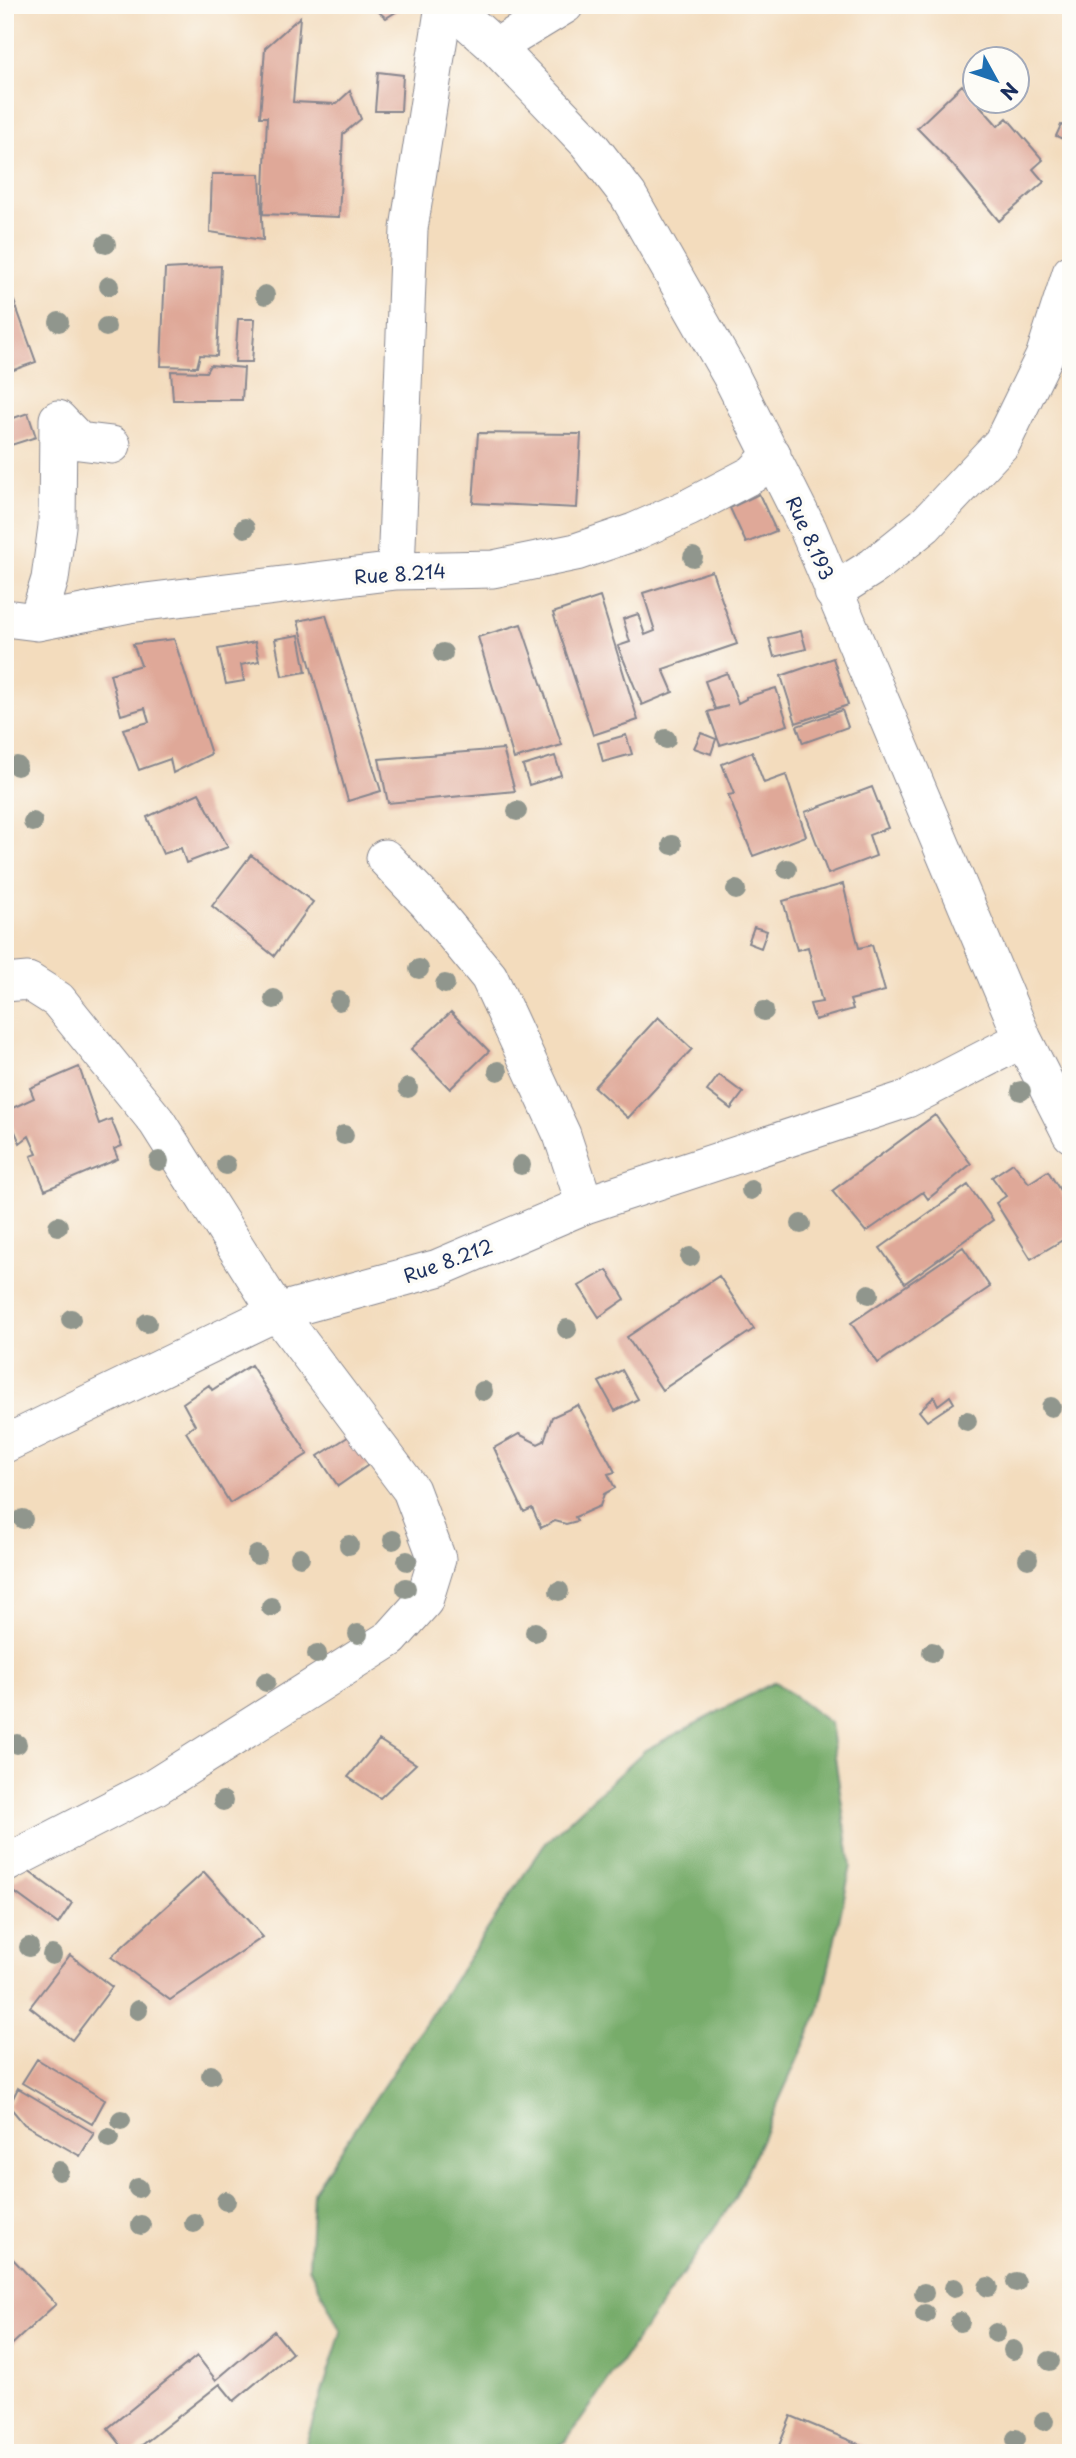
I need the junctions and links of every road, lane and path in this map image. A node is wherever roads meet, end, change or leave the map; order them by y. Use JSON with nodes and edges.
{"nodes":[{"id":1,"x":446,"y":5,"type":"edge"},
{"id":2,"x":565,"y":5,"type":"edge"},
{"id":3,"x":496,"y":47,"type":"junction"},
{"id":4,"x":1071,"y":273,"type":"edge"},
{"id":5,"x":112,"y":445,"type":"dead end"},
{"id":6,"x":772,"y":454,"type":"junction"},
{"id":7,"x":396,"y":571,"type":"junction"},
{"id":8,"x":833,"y":592,"type":"junction"},
{"id":9,"x":21,"y":620,"type":"edge"},
{"id":10,"x":385,"y":858,"type":"dead end"},
{"id":11,"x":5,"y":983,"type":"edge"},
{"id":12,"x":1023,"y":1039,"type":"junction"},
{"id":13,"x":1071,"y":1134,"type":"edge"},
{"id":14,"x":585,"y":1205,"type":"junction"},
{"id":15,"x":277,"y":1312,"type":"junction"},
{"id":16,"x":5,"y":1444,"type":"edge"},
{"id":17,"x":5,"y":1864,"type":"edge"}],
"edges":[{"from":1,"to":3,"type":"street","name":"Rue 8.193"},
{"from":1,"to":7,"type":"street"},
{"from":2,"to":3,"type":"street"},
{"from":3,"to":6,"type":"street","name":"Rue 8.193"},
{"from":4,"to":8,"type":"street"},
{"from":5,"to":9,"type":"street"},
{"from":6,"to":7,"type":"street","name":"Rue 8.214"},
{"from":6,"to":8,"type":"street","name":"Rue 8.193"},
{"from":7,"to":9,"type":"street","name":"Rue 8.214"},
{"from":8,"to":12,"type":"street","name":"Rue 8.193"},
{"from":10,"to":14,"type":"street"},
{"from":11,"to":15,"type":"street"},
{"from":12,"to":13,"type":"street","name":"Rue 8.193"},
{"from":12,"to":14,"type":"street","name":"Rue 8.212"},
{"from":14,"to":15,"type":"street","name":"Rue 8.212"},
{"from":15,"to":16,"type":"street","name":"Rue 8.212"},
{"from":15,"to":17,"type":"street"}]}
